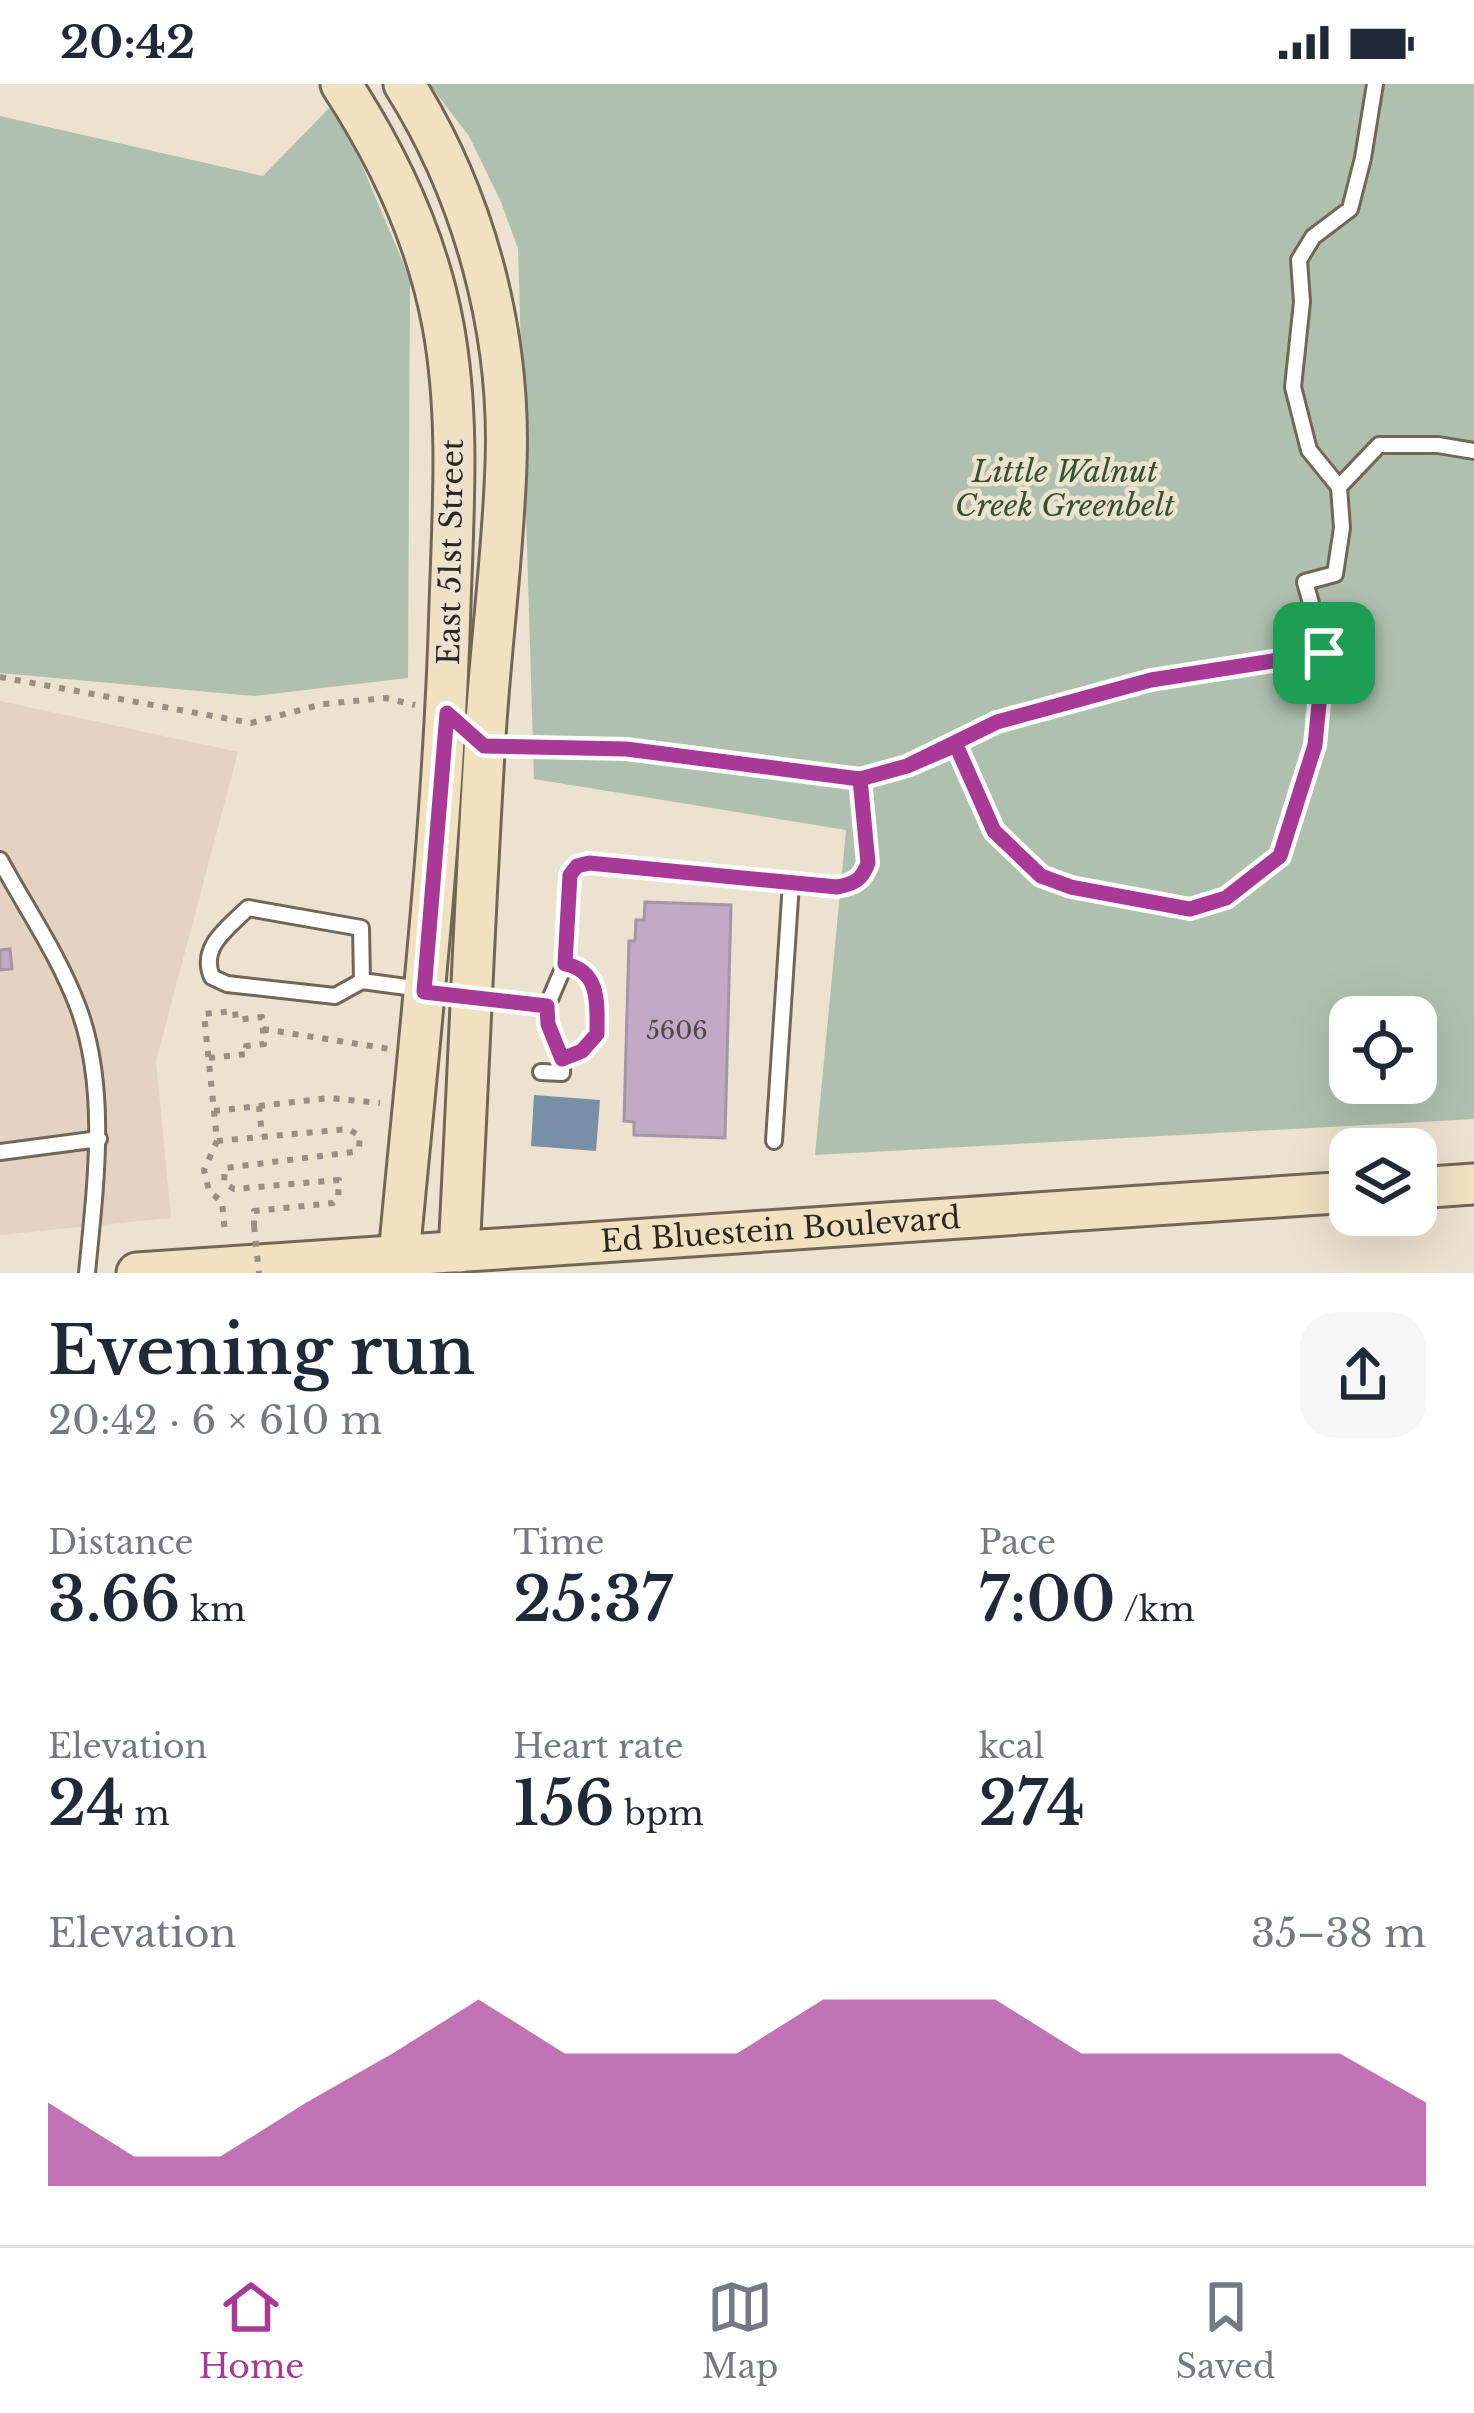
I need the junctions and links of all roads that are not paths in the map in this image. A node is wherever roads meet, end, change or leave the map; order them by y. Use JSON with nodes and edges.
{"nodes":[{"id":1,"x":341,"y":84,"type":"edge"},
{"id":2,"x":404,"y":84,"type":"edge"},
{"id":3,"x":1375,"y":84,"type":"edge"},
{"id":4,"x":1474,"y":451,"type":"edge"},
{"id":5,"x":1339,"y":487,"type":"junction"},
{"id":6,"x":1324,"y":653,"type":"junction"},
{"id":7,"x":447,"y":713,"type":"junction"},
{"id":8,"x":956,"y":745,"type":"junction"},
{"id":9,"x":484,"y":746,"type":"junction"},
{"id":10,"x":860,"y":779,"type":"junction"},
{"id":11,"x":0,"y":860,"type":"edge"},
{"id":12,"x":791,"y":883,"type":"junction"},
{"id":13,"x":565,"y":964,"type":"junction"},
{"id":14,"x":362,"y":981,"type":"junction"},
{"id":15,"x":424,"y":992,"type":"junction"},
{"id":16,"x":547,"y":1006,"type":"junction"},
{"id":17,"x":471,"y":1016,"type":"junction"},
{"id":18,"x":406,"y":1041,"type":"junction"},
{"id":19,"x":562,"y":1059,"type":"junction"},
{"id":20,"x":541,"y":1072,"type":"dead end"},
{"id":21,"x":99,"y":1139,"type":"junction"},
{"id":22,"x":774,"y":1141,"type":"dead end"},
{"id":23,"x":0,"y":1152,"type":"edge"},
{"id":24,"x":1474,"y":1184,"type":"edge"},
{"id":25,"x":1437,"y":1187,"type":"edge"},
{"id":26,"x":1329,"y":1193,"type":"edge"},
{"id":27,"x":459,"y":1252,"type":"junction"},
{"id":28,"x":399,"y":1256,"type":"junction"},
{"id":29,"x":87,"y":1273,"type":"edge"},
{"id":30,"x":137,"y":1273,"type":"edge"}],
"edges":[{"from":1,"to":7,"type":"street","name":"East 51st Street"},
{"from":2,"to":9,"type":"street","name":"East 51st Street"},
{"from":3,"to":5,"type":"lane"},
{"from":4,"to":5,"type":"lane"},
{"from":5,"to":6,"type":"lane"},
{"from":6,"to":8,"type":"lane"},
{"from":6,"to":8,"type":"lane"},
{"from":7,"to":9,"type":"street"},
{"from":7,"to":15,"type":"street","name":"East 51st Street"},
{"from":8,"to":10,"type":"lane"},
{"from":9,"to":10,"type":"lane"},
{"from":9,"to":17,"type":"street","name":"East 51st Street"},
{"from":10,"to":12,"type":"lane"},
{"from":11,"to":21,"type":"lane"},
{"from":12,"to":13,"type":"lane"},
{"from":12,"to":22,"type":"lane"},
{"from":13,"to":16,"type":"lane"},
{"from":13,"to":19,"type":"lane"},
{"from":14,"to":14,"type":"lane"},
{"from":14,"to":15,"type":"lane"},
{"from":15,"to":17,"type":"lane"},
{"from":15,"to":18,"type":"street","name":"East 51st Street"},
{"from":16,"to":17,"type":"lane"},
{"from":16,"to":19,"type":"lane"},
{"from":17,"to":18,"type":"street"},
{"from":17,"to":27,"type":"street","name":"East 51st Street"},
{"from":18,"to":28,"type":"street","name":"East 51st Street"},
{"from":19,"to":20,"type":"lane"},
{"from":21,"to":23,"type":"lane"},
{"from":21,"to":29,"type":"lane"},
{"from":24,"to":25,"type":"street"},
{"from":26,"to":27,"type":"street","name":"Ed Bluestein Boulevard"},
{"from":27,"to":28,"type":"street","name":"Ed Bluestein Boulevard"},
{"from":28,"to":30,"type":"street","name":"Ed Bluestein Boulevard"}]}
